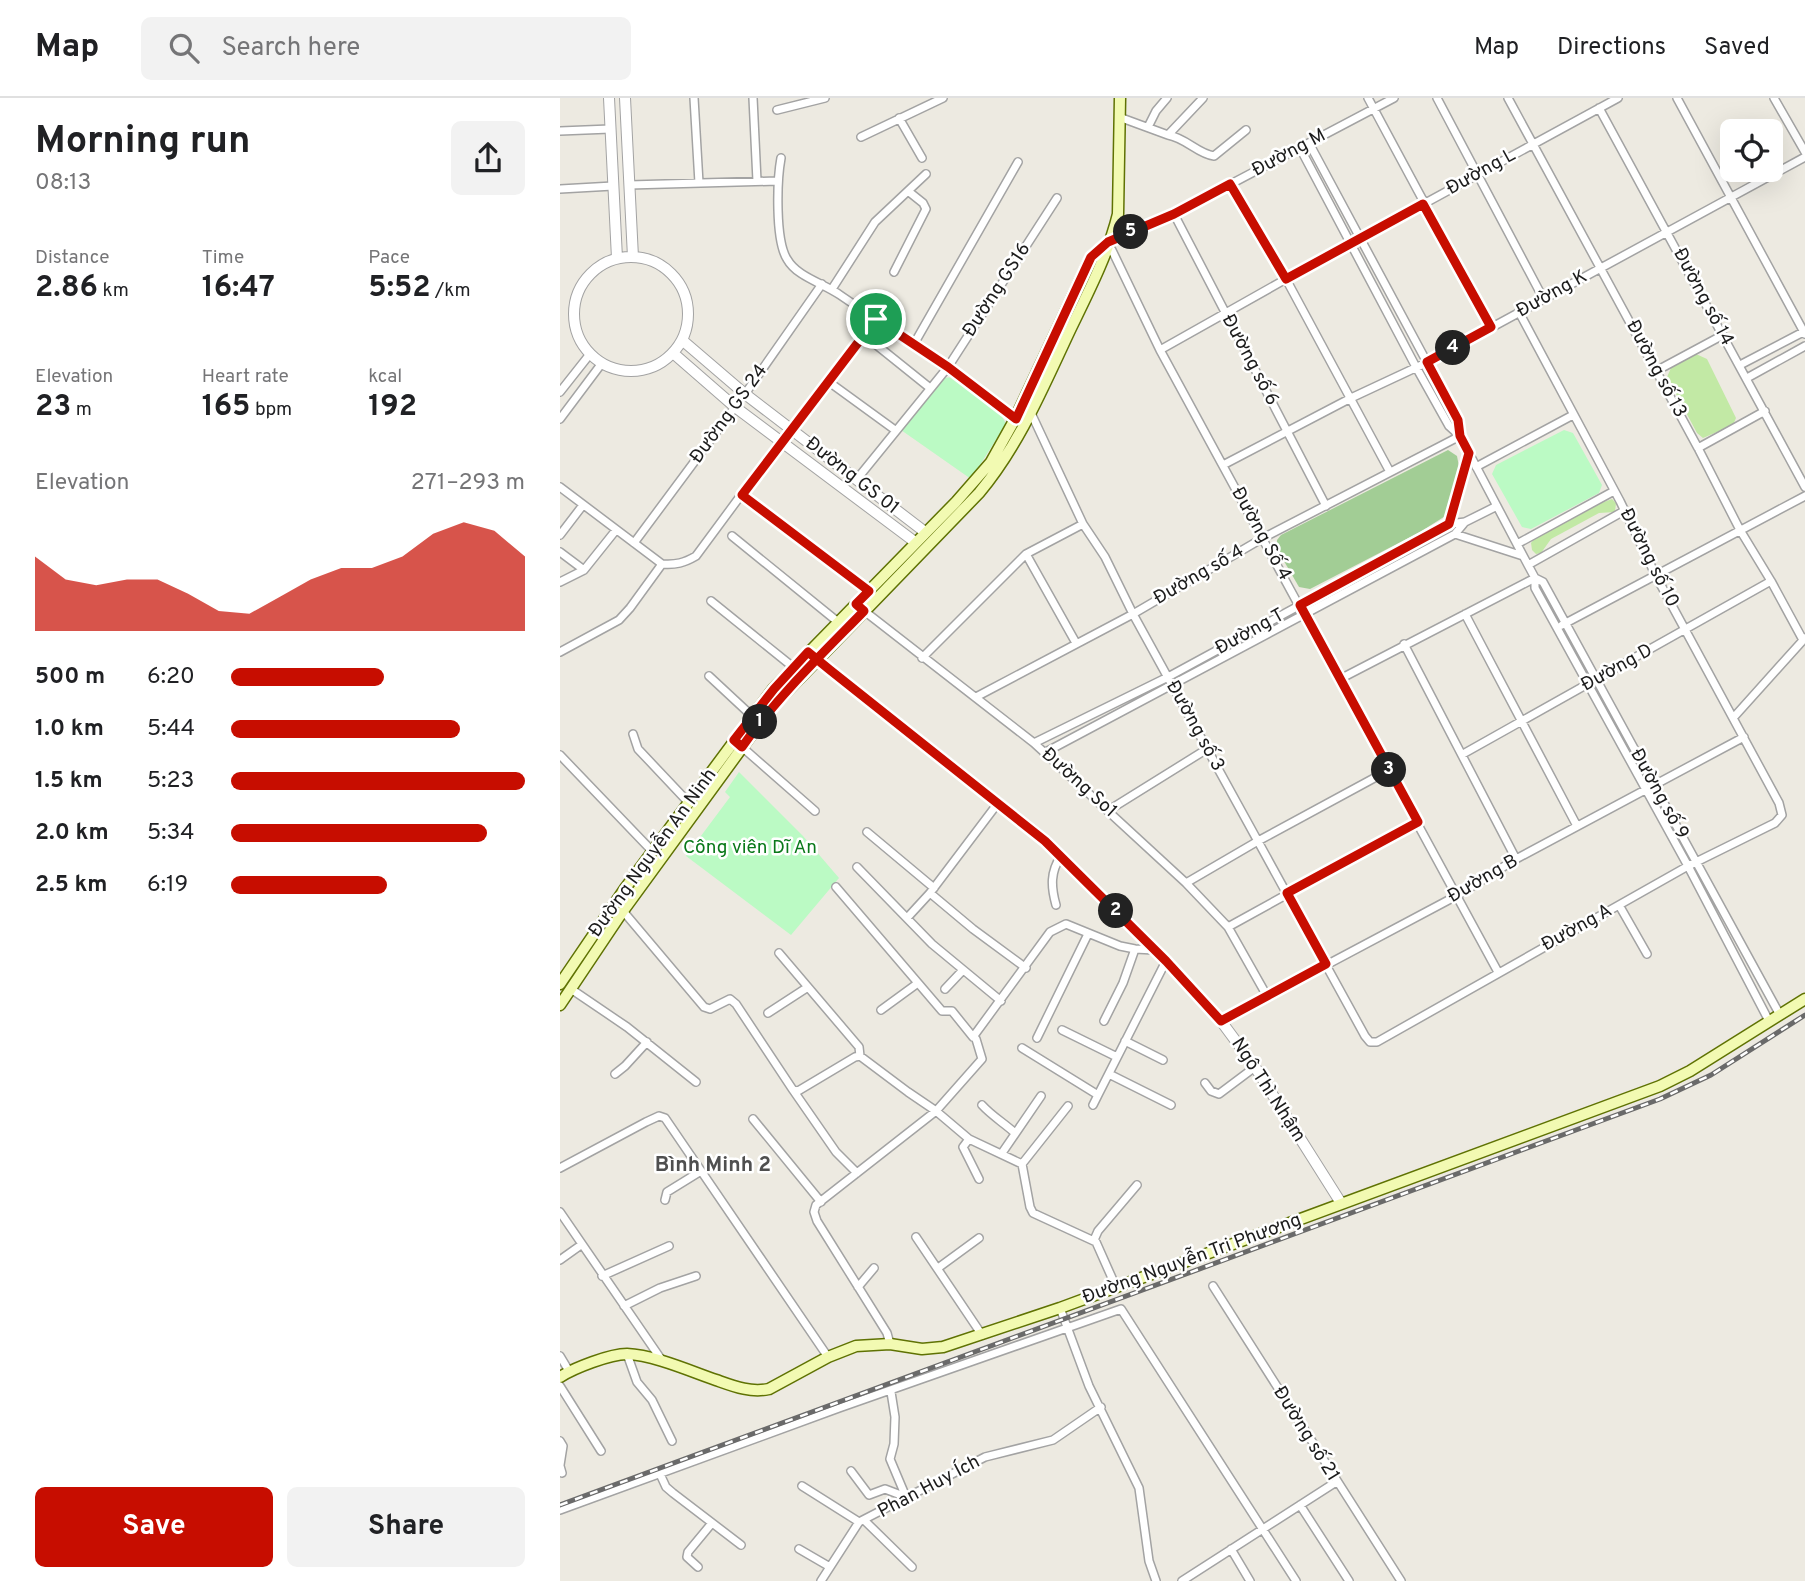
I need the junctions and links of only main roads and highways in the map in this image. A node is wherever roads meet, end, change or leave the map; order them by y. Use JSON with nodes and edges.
{"nodes":[{"id":1,"x":1120,"y":98,"type":"edge"},
{"id":2,"x":1108,"y":242,"type":"junction"},
{"id":3,"x":1020,"y":422,"type":"junction"},
{"id":4,"x":860,"y":607,"type":"junction"},
{"id":5,"x":812,"y":656,"type":"junction"},
{"id":6,"x":738,"y":744,"type":"junction"},
{"id":7,"x":619,"y":907,"type":"junction"},
{"id":8,"x":563,"y":984,"type":"edge"},
{"id":9,"x":1805,"y":999,"type":"edge"},
{"id":10,"x":560,"y":1005,"type":"edge"},
{"id":11,"x":564,"y":1374,"type":"edge"}],
"edges":[{"from":1,"to":2,"type":"main road"},
{"from":2,"to":3,"type":"main road","name":"Đường Nguyễn An Ninh"},
{"from":2,"to":3,"type":"main road","name":"Đường Nguyễn An Ninh"},
{"from":3,"to":4,"type":"main road","name":"Đường Nguyễn An Ninh"},
{"from":4,"to":5,"type":"main road","name":"Đường Nguyễn An Ninh"},
{"from":4,"to":5,"type":"main road","name":"Đường Nguyễn An Ninh"},
{"from":5,"to":6,"type":"main road","name":"Đường Nguyễn An Ninh"},
{"from":5,"to":6,"type":"main road","name":"Đường Nguyễn An Ninh"},
{"from":6,"to":7,"type":"main road","name":"Đường Nguyễn An Ninh"},
{"from":6,"to":7,"type":"main road","name":"Đường Nguyễn An Ninh"},
{"from":7,"to":8,"type":"main road","name":"Đường Nguyễn An Ninh"},
{"from":8,"to":10,"type":"main road","name":"Đường Nguyễn An Ninh"},
{"from":9,"to":11,"type":"main road","name":"Đường Nguyễn Tri Phương"}]}
